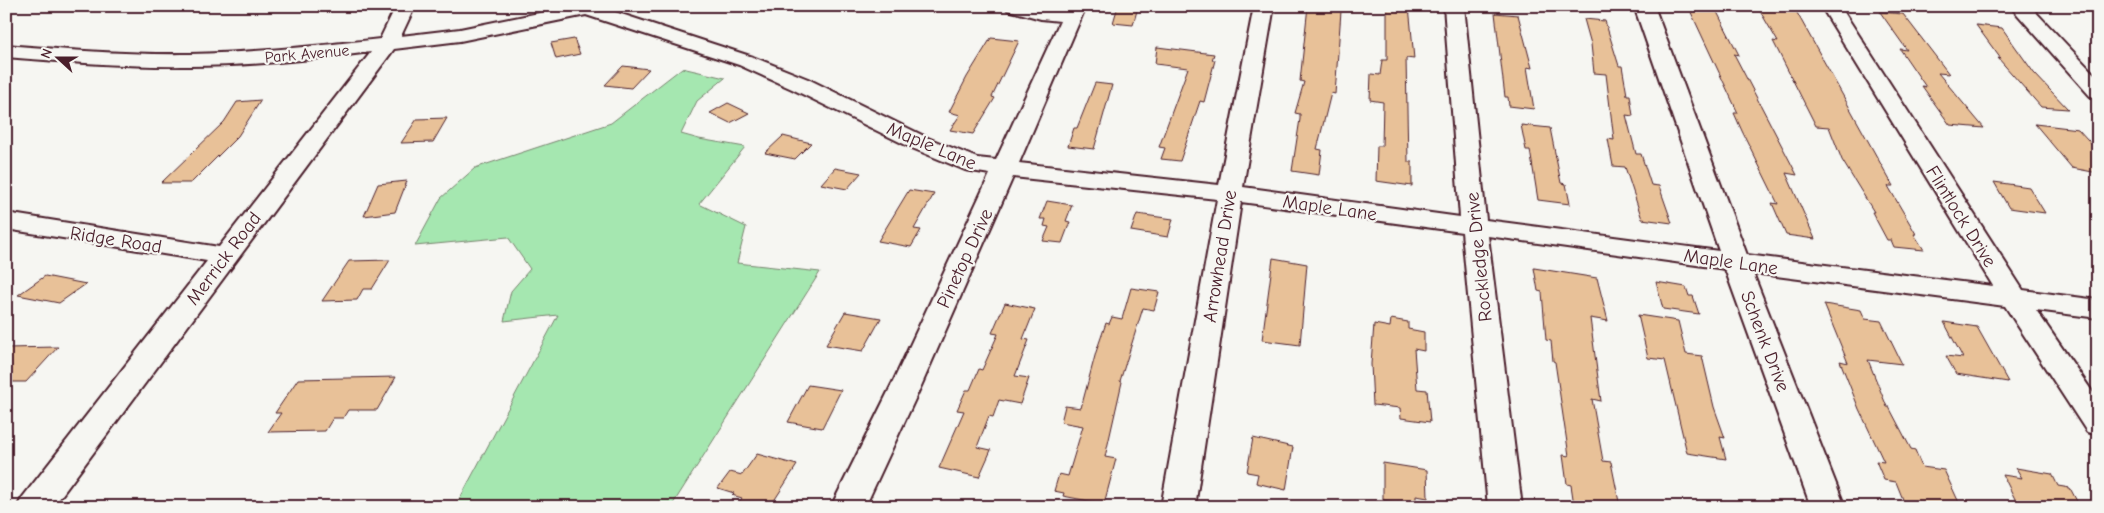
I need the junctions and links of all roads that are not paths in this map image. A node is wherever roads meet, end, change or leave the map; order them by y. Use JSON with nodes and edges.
{"nodes":[{"id":1,"x":406,"y":6,"type":"edge"},
{"id":2,"x":1015,"y":6,"type":"edge"},
{"id":3,"x":1264,"y":6,"type":"edge"},
{"id":4,"x":1454,"y":6,"type":"edge"},
{"id":5,"x":1644,"y":6,"type":"edge"},
{"id":6,"x":1830,"y":6,"type":"edge"},
{"id":7,"x":2020,"y":6,"type":"edge"},
{"id":8,"x":596,"y":8,"type":"edge"},
{"id":9,"x":1073,"y":11,"type":"edge"},
{"id":10,"x":387,"y":45,"type":"junction"},
{"id":11,"x":6,"y":51,"type":"edge"},
{"id":12,"x":2098,"y":91,"type":"edge"},
{"id":13,"x":1004,"y":170,"type":"junction"},
{"id":14,"x":1230,"y":193,"type":"junction"},
{"id":15,"x":6,"y":221,"type":"edge"},
{"id":16,"x":1474,"y":227,"type":"junction"},
{"id":17,"x":225,"y":256,"type":"junction"},
{"id":18,"x":1736,"y":262,"type":"junction"},
{"id":19,"x":2014,"y":298,"type":"junction"},
{"id":20,"x":2098,"y":309,"type":"edge"},
{"id":21,"x":2098,"y":424,"type":"edge"},
{"id":22,"x":34,"y":507,"type":"edge"},
{"id":23,"x":848,"y":507,"type":"edge"},
{"id":24,"x":1178,"y":507,"type":"edge"},
{"id":25,"x":1505,"y":507,"type":"edge"},
{"id":26,"x":1828,"y":507,"type":"edge"}],
"edges":[{"from":1,"to":10,"type":"street","name":"Merrick Road"},
{"from":2,"to":9,"type":"street"},
{"from":3,"to":14,"type":"street","name":"Arrowhead Drive"},
{"from":4,"to":16,"type":"street","name":"Rockledge Drive"},
{"from":5,"to":18,"type":"street","name":"Schenk Drive"},
{"from":6,"to":19,"type":"street","name":"Flintlock Drive"},
{"from":7,"to":12,"type":"street"},
{"from":8,"to":10,"type":"street","name":"Park Avenue"},
{"from":8,"to":13,"type":"street","name":"Maple Lane"},
{"from":9,"to":13,"type":"street","name":"Pinetop Drive"},
{"from":10,"to":11,"type":"street","name":"Park Avenue"},
{"from":10,"to":17,"type":"street","name":"Merrick Road"},
{"from":13,"to":14,"type":"street","name":"Maple Lane"},
{"from":13,"to":23,"type":"street","name":"Pinetop Drive"},
{"from":14,"to":16,"type":"street","name":"Maple Lane"},
{"from":14,"to":24,"type":"street","name":"Arrowhead Drive"},
{"from":15,"to":17,"type":"street","name":"Ridge Road"},
{"from":16,"to":18,"type":"street","name":"Maple Lane"},
{"from":16,"to":25,"type":"street","name":"Rockledge Drive"},
{"from":17,"to":22,"type":"street","name":"Merrick Road"},
{"from":18,"to":19,"type":"street","name":"Maple Lane"},
{"from":18,"to":26,"type":"street","name":"Schenk Drive"},
{"from":19,"to":20,"type":"street","name":"Maple Lane"},
{"from":19,"to":21,"type":"street","name":"Flintlock Drive"}]}
